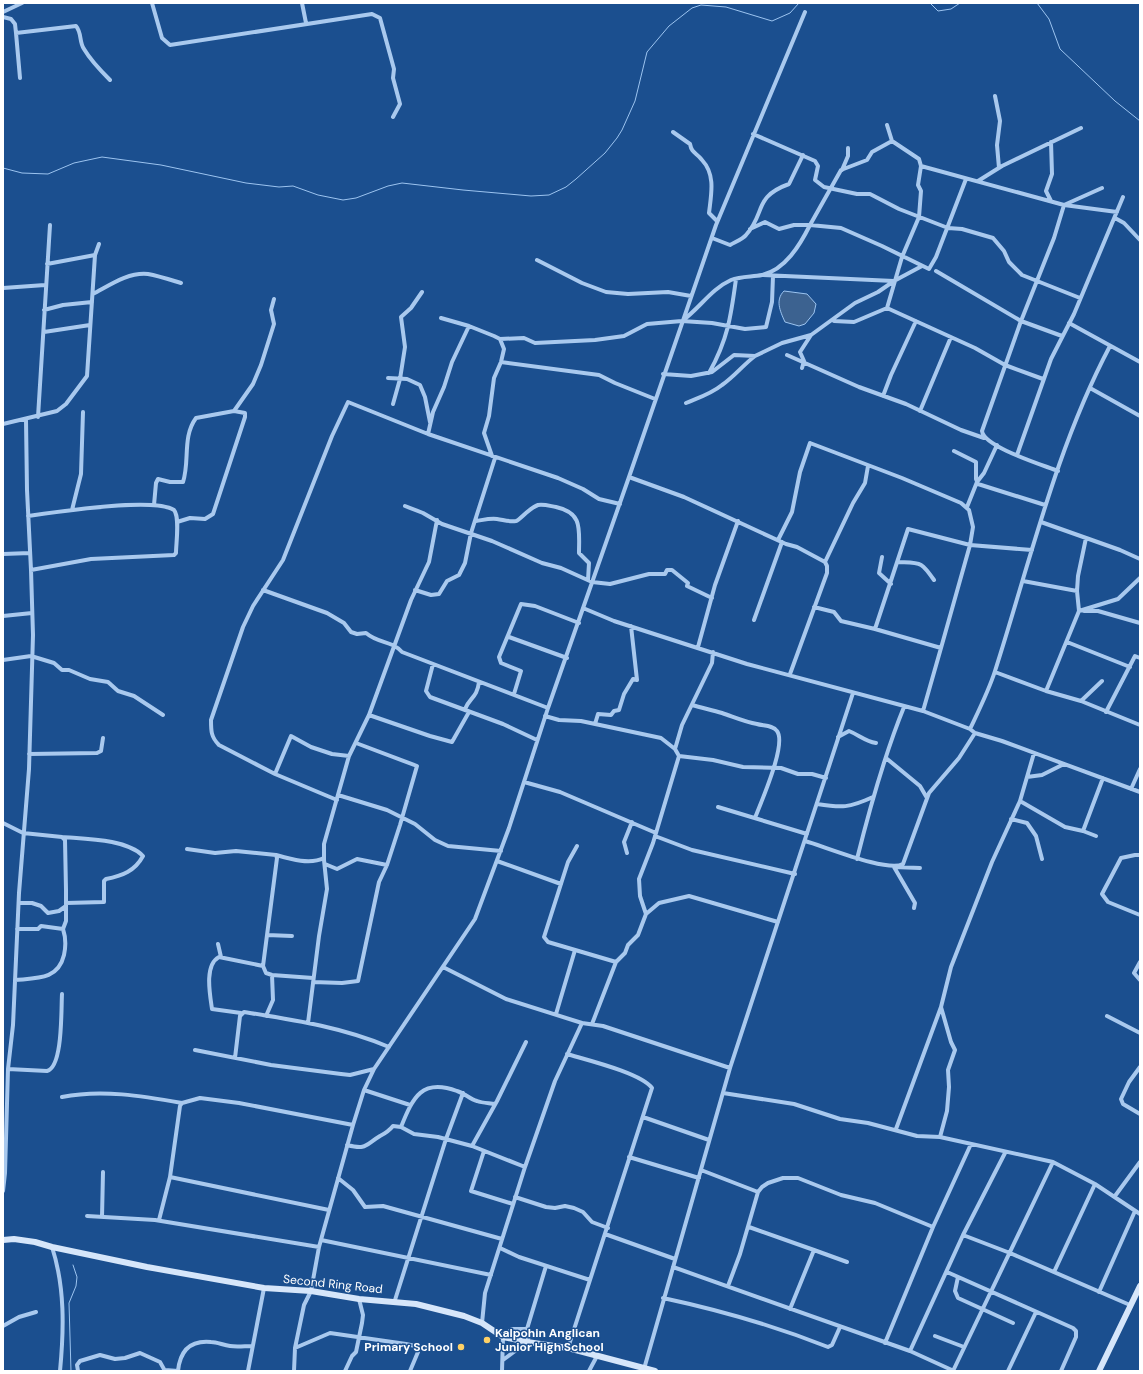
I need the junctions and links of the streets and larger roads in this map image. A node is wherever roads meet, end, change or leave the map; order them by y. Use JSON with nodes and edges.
{"nodes":[{"id":1,"x":22,"y":3,"type":"edge"},
{"id":2,"x":152,"y":3,"type":"edge"},
{"id":3,"x":302,"y":3,"type":"edge"},
{"id":4,"x":13,"y":5,"type":"edge"},
{"id":5,"x":3,"y":12,"type":"edge"},
{"id":6,"x":805,"y":12,"type":"dead end"},
{"id":7,"x":3,"y":17,"type":"edge"},
{"id":8,"x":306,"y":24,"type":"junction"},
{"id":9,"x":16,"y":33,"type":"junction"},
{"id":10,"x":20,"y":78,"type":"dead end"},
{"id":11,"x":110,"y":80,"type":"dead end"},
{"id":12,"x":995,"y":96,"type":"dead end"},
{"id":13,"x":393,"y":116,"type":"dead end"},
{"id":14,"x":887,"y":126,"type":"dead end"},
{"id":15,"x":1081,"y":128,"type":"dead end"},
{"id":16,"x":673,"y":132,"type":"dead end"},
{"id":17,"x":753,"y":134,"type":"junction"},
{"id":18,"x":892,"y":141,"type":"junction"},
{"id":19,"x":1051,"y":142,"type":"junction"},
{"id":20,"x":848,"y":148,"type":"dead end"},
{"id":21,"x":803,"y":155,"type":"junction"},
{"id":22,"x":921,"y":166,"type":"junction"},
{"id":23,"x":998,"y":168,"type":"junction"},
{"id":24,"x":842,"y":170,"type":"junction"},
{"id":25,"x":966,"y":179,"type":"junction"},
{"id":26,"x":978,"y":181,"type":"junction"},
{"id":27,"x":1102,"y":188,"type":"dead end"},
{"id":28,"x":830,"y":189,"type":"junction"},
{"id":29,"x":1123,"y":197,"type":"dead end"},
{"id":30,"x":1051,"y":201,"type":"junction"},
{"id":31,"x":1064,"y":205,"type":"junction"},
{"id":32,"x":1117,"y":212,"type":"junction"},
{"id":33,"x":919,"y":217,"type":"junction"},
{"id":34,"x":1115,"y":218,"type":"junction"},
{"id":35,"x":717,"y":221,"type":"junction"},
{"id":36,"x":50,"y":225,"type":"dead end"},
{"id":37,"x":810,"y":225,"type":"junction"},
{"id":38,"x":948,"y":228,"type":"junction"},
{"id":39,"x":750,"y":229,"type":"junction"},
{"id":40,"x":712,"y":238,"type":"junction"},
{"id":41,"x":1140,"y":240,"type":"edge"},
{"id":42,"x":99,"y":244,"type":"dead end"},
{"id":43,"x":95,"y":255,"type":"junction"},
{"id":44,"x":902,"y":257,"type":"junction"},
{"id":45,"x":537,"y":260,"type":"dead end"},
{"id":46,"x":47,"y":264,"type":"junction"},
{"id":47,"x":922,"y":266,"type":"junction"},
{"id":48,"x":936,"y":271,"type":"dead end"},
{"id":49,"x":763,"y":275,"type":"junction"},
{"id":50,"x":773,"y":276,"type":"junction"},
{"id":51,"x":736,"y":279,"type":"junction"},
{"id":52,"x":894,"y":281,"type":"junction"},
{"id":53,"x":1037,"y":282,"type":"junction"},
{"id":54,"x":182,"y":283,"type":"dead end"},
{"id":55,"x":45,"y":285,"type":"junction"},
{"id":56,"x":3,"y":288,"type":"edge"},
{"id":57,"x":422,"y":292,"type":"dead end"},
{"id":58,"x":92,"y":294,"type":"junction"},
{"id":59,"x":691,"y":296,"type":"junction"},
{"id":60,"x":1080,"y":298,"type":"junction"},
{"id":61,"x":274,"y":299,"type":"dead end"},
{"id":62,"x":92,"y":302,"type":"junction"},
{"id":63,"x":887,"y":308,"type":"junction"},
{"id":64,"x":44,"y":310,"type":"junction"},
{"id":65,"x":440,"y":318,"type":"dead end"},
{"id":66,"x":682,"y":321,"type":"junction"},
{"id":67,"x":833,"y":321,"type":"junction"},
{"id":68,"x":916,"y":321,"type":"junction"},
{"id":69,"x":1021,"y":321,"type":"junction"},
{"id":70,"x":1069,"y":323,"type":"junction"},
{"id":71,"x":90,"y":325,"type":"junction"},
{"id":72,"x":469,"y":326,"type":"junction"},
{"id":73,"x":730,"y":326,"type":"junction"},
{"id":74,"x":44,"y":332,"type":"junction"},
{"id":75,"x":811,"y":335,"type":"junction"},
{"id":76,"x":1062,"y":336,"type":"junction"},
{"id":77,"x":951,"y":337,"type":"junction"},
{"id":78,"x":500,"y":339,"type":"junction"},
{"id":79,"x":1110,"y":346,"type":"junction"},
{"id":80,"x":787,"y":355,"type":"dead end"},
{"id":81,"x":755,"y":356,"type":"junction"},
{"id":82,"x":804,"y":361,"type":"junction"},
{"id":83,"x":501,"y":362,"type":"junction"},
{"id":84,"x":1140,"y":362,"type":"edge"},
{"id":85,"x":1005,"y":365,"type":"junction"},
{"id":86,"x":802,"y":368,"type":"dead end"},
{"id":87,"x":709,"y":372,"type":"junction"},
{"id":88,"x":663,"y":374,"type":"junction"},
{"id":89,"x":388,"y":378,"type":"dead end"},
{"id":90,"x":400,"y":379,"type":"junction"},
{"id":91,"x":1043,"y":379,"type":"junction"},
{"id":92,"x":1090,"y":388,"type":"junction"},
{"id":93,"x":884,"y":396,"type":"junction"},
{"id":94,"x":655,"y":399,"type":"junction"},
{"id":95,"x":686,"y":403,"type":"dead end"},
{"id":96,"x":392,"y":404,"type":"dead end"},
{"id":97,"x":234,"y":411,"type":"junction"},
{"id":98,"x":920,"y":411,"type":"junction"},
{"id":99,"x":83,"y":412,"type":"dead end"},
{"id":100,"x":1140,"y":416,"type":"edge"},
{"id":101,"x":38,"y":417,"type":"junction"},
{"id":102,"x":26,"y":420,"type":"junction"},
{"id":103,"x":430,"y":423,"type":"junction"},
{"id":104,"x":3,"y":424,"type":"edge"},
{"id":105,"x":428,"y":434,"type":"junction"},
{"id":106,"x":984,"y":438,"type":"junction"},
{"id":107,"x":997,"y":445,"type":"junction"},
{"id":108,"x":954,"y":451,"type":"dead end"},
{"id":109,"x":1017,"y":455,"type":"junction"},
{"id":110,"x":494,"y":457,"type":"junction"},
{"id":111,"x":868,"y":466,"type":"junction"},
{"id":112,"x":1058,"y":471,"type":"junction"},
{"id":113,"x":629,"y":478,"type":"junction"},
{"id":114,"x":977,"y":482,"type":"junction"},
{"id":115,"x":620,"y":504,"type":"junction"},
{"id":116,"x":154,"y":505,"type":"junction"},
{"id":117,"x":405,"y":506,"type":"dead end"},
{"id":118,"x":1046,"y":506,"type":"junction"},
{"id":119,"x":967,"y":507,"type":"junction"},
{"id":120,"x":72,"y":510,"type":"junction"},
{"id":121,"x":28,"y":516,"type":"junction"},
{"id":122,"x":437,"y":520,"type":"junction"},
{"id":123,"x":738,"y":520,"type":"junction"},
{"id":124,"x":476,"y":521,"type":"junction"},
{"id":125,"x":177,"y":522,"type":"junction"},
{"id":126,"x":1041,"y":522,"type":"junction"},
{"id":127,"x":471,"y":533,"type":"junction"},
{"id":128,"x":1086,"y":538,"type":"junction"},
{"id":129,"x":780,"y":541,"type":"junction"},
{"id":130,"x":970,"y":545,"type":"junction"},
{"id":131,"x":1032,"y":550,"type":"junction"},
{"id":132,"x":30,"y":553,"type":"junction"},
{"id":133,"x":3,"y":554,"type":"edge"},
{"id":134,"x":882,"y":557,"type":"dead end"},
{"id":135,"x":1140,"y":559,"type":"edge"},
{"id":136,"x":825,"y":562,"type":"junction"},
{"id":137,"x":898,"y":562,"type":"junction"},
{"id":138,"x":31,"y":570,"type":"junction"},
{"id":139,"x":1140,"y":578,"type":"edge"},
{"id":140,"x":934,"y":580,"type":"dead end"},
{"id":141,"x":590,"y":581,"type":"junction"},
{"id":142,"x":1023,"y":581,"type":"junction"},
{"id":143,"x":891,"y":584,"type":"junction"},
{"id":144,"x":263,"y":590,"type":"junction"},
{"id":145,"x":416,"y":590,"type":"junction"},
{"id":146,"x":1077,"y":591,"type":"junction"},
{"id":147,"x":712,"y":598,"type":"junction"},
{"id":148,"x":583,"y":608,"type":"junction"},
{"id":149,"x":814,"y":608,"type":"junction"},
{"id":150,"x":1079,"y":611,"type":"junction"},
{"id":151,"x":32,"y":613,"type":"junction"},
{"id":152,"x":3,"y":616,"type":"edge"},
{"id":153,"x":754,"y":620,"type":"dead end"},
{"id":154,"x":1140,"y":622,"type":"edge"},
{"id":155,"x":579,"y":623,"type":"junction"},
{"id":156,"x":631,"y":626,"type":"junction"},
{"id":157,"x":875,"y":629,"type":"junction"},
{"id":158,"x":509,"y":637,"type":"junction"},
{"id":159,"x":1067,"y":642,"type":"junction"},
{"id":160,"x":396,"y":645,"type":"junction"},
{"id":161,"x":698,"y":647,"type":"junction"},
{"id":162,"x":941,"y":648,"type":"junction"},
{"id":163,"x":402,"y":652,"type":"junction"},
{"id":164,"x":712,"y":652,"type":"junction"},
{"id":165,"x":392,"y":655,"type":"junction"},
{"id":166,"x":31,"y":656,"type":"junction"},
{"id":167,"x":567,"y":658,"type":"junction"},
{"id":168,"x":1140,"y":658,"type":"edge"},
{"id":169,"x":3,"y":660,"type":"edge"},
{"id":170,"x":433,"y":664,"type":"junction"},
{"id":171,"x":1130,"y":667,"type":"junction"},
{"id":172,"x":995,"y":672,"type":"junction"},
{"id":173,"x":790,"y":674,"type":"junction"},
{"id":174,"x":1102,"y":681,"type":"dead end"},
{"id":175,"x":479,"y":682,"type":"junction"},
{"id":176,"x":1046,"y":691,"type":"junction"},
{"id":177,"x":853,"y":693,"type":"junction"},
{"id":178,"x":514,"y":694,"type":"junction"},
{"id":179,"x":1081,"y":702,"type":"junction"},
{"id":180,"x":692,"y":705,"type":"junction"},
{"id":181,"x":904,"y":707,"type":"junction"},
{"id":182,"x":548,"y":708,"type":"junction"},
{"id":183,"x":465,"y":709,"type":"junction"},
{"id":184,"x":923,"y":711,"type":"junction"},
{"id":185,"x":469,"y":712,"type":"junction"},
{"id":186,"x":1106,"y":712,"type":"junction"},
{"id":187,"x":164,"y":715,"type":"dead end"},
{"id":188,"x":369,"y":715,"type":"junction"},
{"id":189,"x":545,"y":716,"type":"junction"},
{"id":190,"x":595,"y":724,"type":"junction"},
{"id":191,"x":1140,"y":725,"type":"edge"},
{"id":192,"x":970,"y":729,"type":"junction"},
{"id":193,"x":975,"y":733,"type":"junction"},
{"id":194,"x":838,"y":737,"type":"junction"},
{"id":195,"x":103,"y":738,"type":"dead end"},
{"id":196,"x":537,"y":740,"type":"junction"},
{"id":197,"x":356,"y":743,"type":"junction"},
{"id":198,"x":876,"y":743,"type":"dead end"},
{"id":199,"x":675,"y":749,"type":"junction"},
{"id":200,"x":1034,"y":752,"type":"junction"},
{"id":201,"x":29,"y":754,"type":"junction"},
{"id":202,"x":349,"y":756,"type":"junction"},
{"id":203,"x":679,"y":756,"type":"junction"},
{"id":204,"x":886,"y":758,"type":"junction"},
{"id":205,"x":1064,"y":764,"type":"junction"},
{"id":206,"x":774,"y":768,"type":"junction"},
{"id":207,"x":1140,"y":769,"type":"edge"},
{"id":208,"x":275,"y":774,"type":"junction"},
{"id":209,"x":826,"y":778,"type":"junction"},
{"id":210,"x":1027,"y":778,"type":"junction"},
{"id":211,"x":1103,"y":778,"type":"junction"},
{"id":212,"x":524,"y":782,"type":"junction"},
{"id":213,"x":1131,"y":789,"type":"junction"},
{"id":214,"x":1140,"y":792,"type":"edge"},
{"id":215,"x":338,"y":794,"type":"junction"},
{"id":216,"x":873,"y":797,"type":"junction"},
{"id":217,"x":927,"y":798,"type":"junction"},
{"id":218,"x":337,"y":800,"type":"junction"},
{"id":219,"x":1020,"y":801,"type":"junction"},
{"id":220,"x":816,"y":804,"type":"junction"},
{"id":221,"x":718,"y":807,"type":"dead end"},
{"id":222,"x":401,"y":818,"type":"junction"},
{"id":223,"x":755,"y":818,"type":"junction"},
{"id":224,"x":1011,"y":818,"type":"junction"},
{"id":225,"x":632,"y":822,"type":"junction"},
{"id":226,"x":3,"y":823,"type":"edge"},
{"id":227,"x":1083,"y":830,"type":"junction"},
{"id":228,"x":23,"y":833,"type":"junction"},
{"id":229,"x":656,"y":834,"type":"junction"},
{"id":230,"x":807,"y":834,"type":"junction"},
{"id":231,"x":1096,"y":836,"type":"dead end"},
{"id":232,"x":62,"y":837,"type":"junction"},
{"id":233,"x":805,"y":841,"type":"junction"},
{"id":234,"x":577,"y":846,"type":"dead end"},
{"id":235,"x":187,"y":849,"type":"dead end"},
{"id":236,"x":501,"y":851,"type":"junction"},
{"id":237,"x":627,"y":853,"type":"dead end"},
{"id":238,"x":276,"y":855,"type":"junction"},
{"id":239,"x":1140,"y":856,"type":"edge"},
{"id":240,"x":324,"y":858,"type":"junction"},
{"id":241,"x":857,"y":859,"type":"junction"},
{"id":242,"x":1042,"y":859,"type":"dead end"},
{"id":243,"x":497,"y":861,"type":"junction"},
{"id":244,"x":325,"y":864,"type":"junction"},
{"id":245,"x":387,"y":865,"type":"junction"},
{"id":246,"x":894,"y":867,"type":"junction"},
{"id":247,"x":920,"y":868,"type":"dead end"},
{"id":248,"x":795,"y":874,"type":"junction"},
{"id":249,"x":561,"y":884,"type":"junction"},
{"id":250,"x":18,"y":903,"type":"junction"},
{"id":251,"x":66,"y":904,"type":"junction"},
{"id":252,"x":914,"y":908,"type":"dead end"},
{"id":253,"x":646,"y":914,"type":"junction"},
{"id":254,"x":1140,"y":915,"type":"edge"},
{"id":255,"x":778,"y":922,"type":"junction"},
{"id":256,"x":17,"y":929,"type":"junction"},
{"id":257,"x":63,"y":929,"type":"junction"},
{"id":258,"x":267,"y":935,"type":"junction"},
{"id":259,"x":292,"y":936,"type":"dead end"},
{"id":260,"x":218,"y":944,"type":"dead end"},
{"id":261,"x":575,"y":950,"type":"junction"},
{"id":262,"x":221,"y":957,"type":"junction"},
{"id":263,"x":616,"y":962,"type":"junction"},
{"id":264,"x":1140,"y":962,"type":"edge"},
{"id":265,"x":263,"y":966,"type":"junction"},
{"id":266,"x":443,"y":967,"type":"junction"},
{"id":267,"x":272,"y":975,"type":"junction"},
{"id":268,"x":16,"y":980,"type":"junction"},
{"id":269,"x":313,"y":980,"type":"junction"},
{"id":270,"x":1140,"y":980,"type":"edge"},
{"id":271,"x":62,"y":994,"type":"dead end"},
{"id":272,"x":941,"y":1007,"type":"junction"},
{"id":273,"x":241,"y":1013,"type":"junction"},
{"id":274,"x":556,"y":1014,"type":"junction"},
{"id":275,"x":266,"y":1016,"type":"junction"},
{"id":276,"x":1107,"y":1016,"type":"dead end"},
{"id":277,"x":308,"y":1023,"type":"junction"},
{"id":278,"x":582,"y":1024,"type":"junction"},
{"id":279,"x":592,"y":1024,"type":"junction"},
{"id":280,"x":1140,"y":1033,"type":"edge"},
{"id":281,"x":526,"y":1042,"type":"dead end"},
{"id":282,"x":389,"y":1047,"type":"junction"},
{"id":283,"x":195,"y":1050,"type":"dead end"},
{"id":284,"x":567,"y":1054,"type":"junction"},
{"id":285,"x":234,"y":1058,"type":"junction"},
{"id":286,"x":1140,"y":1067,"type":"edge"},
{"id":287,"x":730,"y":1068,"type":"junction"},
{"id":288,"x":374,"y":1069,"type":"junction"},
{"id":289,"x":8,"y":1070,"type":"junction"},
{"id":290,"x":364,"y":1090,"type":"junction"},
{"id":291,"x":462,"y":1093,"type":"junction"},
{"id":292,"x":723,"y":1093,"type":"junction"},
{"id":293,"x":62,"y":1097,"type":"dead end"},
{"id":294,"x":182,"y":1103,"type":"junction"},
{"id":295,"x":495,"y":1104,"type":"junction"},
{"id":296,"x":410,"y":1105,"type":"junction"},
{"id":297,"x":5,"y":1106,"type":"edge"},
{"id":298,"x":1140,"y":1114,"type":"edge"},
{"id":299,"x":643,"y":1117,"type":"junction"},
{"id":300,"x":353,"y":1125,"type":"junction"},
{"id":301,"x":401,"y":1127,"type":"junction"},
{"id":302,"x":896,"y":1129,"type":"junction"},
{"id":303,"x":940,"y":1137,"type":"junction"},
{"id":304,"x":446,"y":1139,"type":"junction"},
{"id":305,"x":709,"y":1140,"type":"junction"},
{"id":306,"x":971,"y":1144,"type":"junction"},
{"id":307,"x":347,"y":1145,"type":"junction"},
{"id":308,"x":472,"y":1146,"type":"junction"},
{"id":309,"x":484,"y":1151,"type":"junction"},
{"id":310,"x":1006,"y":1153,"type":"junction"},
{"id":311,"x":629,"y":1157,"type":"junction"},
{"id":312,"x":1053,"y":1162,"type":"junction"},
{"id":313,"x":1140,"y":1162,"type":"edge"},
{"id":314,"x":525,"y":1167,"type":"junction"},
{"id":315,"x":701,"y":1170,"type":"junction"},
{"id":316,"x":103,"y":1172,"type":"dead end"},
{"id":317,"x":170,"y":1177,"type":"junction"},
{"id":318,"x":338,"y":1178,"type":"junction"},
{"id":319,"x":698,"y":1178,"type":"junction"},
{"id":320,"x":1095,"y":1184,"type":"junction"},
{"id":321,"x":3,"y":1191,"type":"edge"},
{"id":322,"x":758,"y":1192,"type":"junction"},
{"id":323,"x":1115,"y":1196,"type":"junction"},
{"id":324,"x":515,"y":1197,"type":"junction"},
{"id":325,"x":513,"y":1204,"type":"junction"},
{"id":326,"x":329,"y":1210,"type":"junction"},
{"id":327,"x":1135,"y":1211,"type":"junction"},
{"id":328,"x":1140,"y":1214,"type":"edge"},
{"id":329,"x":87,"y":1216,"type":"dead end"},
{"id":330,"x":420,"y":1216,"type":"junction"},
{"id":331,"x":102,"y":1217,"type":"junction"},
{"id":332,"x":159,"y":1220,"type":"junction"},
{"id":333,"x":749,"y":1227,"type":"junction"},
{"id":334,"x":933,"y":1227,"type":"junction"},
{"id":335,"x":608,"y":1228,"type":"junction"},
{"id":336,"x":605,"y":1234,"type":"junction"},
{"id":337,"x":962,"y":1235,"type":"junction"},
{"id":338,"x":502,"y":1239,"type":"junction"},
{"id":339,"x":3,"y":1240,"type":"edge"},
{"id":340,"x":321,"y":1240,"type":"junction"},
{"id":341,"x":319,"y":1247,"type":"junction"},
{"id":342,"x":52,"y":1248,"type":"junction"},
{"id":343,"x":500,"y":1248,"type":"junction"},
{"id":344,"x":814,"y":1250,"type":"junction"},
{"id":345,"x":1010,"y":1253,"type":"junction"},
{"id":346,"x":408,"y":1257,"type":"junction"},
{"id":347,"x":675,"y":1259,"type":"junction"},
{"id":348,"x":847,"y":1262,"type":"dead end"},
{"id":349,"x":546,"y":1266,"type":"junction"},
{"id":350,"x":673,"y":1267,"type":"junction"},
{"id":351,"x":947,"y":1272,"type":"junction"},
{"id":352,"x":1054,"y":1272,"type":"junction"},
{"id":353,"x":491,"y":1275,"type":"junction"},
{"id":354,"x":958,"y":1277,"type":"junction"},
{"id":355,"x":590,"y":1280,"type":"junction"},
{"id":356,"x":728,"y":1286,"type":"junction"},
{"id":357,"x":1140,"y":1286,"type":"edge"},
{"id":358,"x":264,"y":1288,"type":"junction"},
{"id":359,"x":311,"y":1290,"type":"junction"},
{"id":360,"x":992,"y":1291,"type":"junction"},
{"id":361,"x":1099,"y":1292,"type":"junction"},
{"id":362,"x":663,"y":1298,"type":"junction"},
{"id":363,"x":359,"y":1299,"type":"junction"},
{"id":364,"x":395,"y":1300,"type":"junction"},
{"id":365,"x":1130,"y":1306,"type":"junction"},
{"id":366,"x":790,"y":1309,"type":"junction"},
{"id":367,"x":982,"y":1310,"type":"junction"},
{"id":368,"x":36,"y":1312,"type":"dead end"},
{"id":369,"x":1036,"y":1312,"type":"junction"},
{"id":370,"x":482,"y":1323,"type":"junction"},
{"id":371,"x":1013,"y":1323,"type":"dead end"},
{"id":372,"x":3,"y":1326,"type":"edge"},
{"id":373,"x":840,"y":1327,"type":"junction"},
{"id":374,"x":527,"y":1329,"type":"junction"},
{"id":375,"x":359,"y":1336,"type":"junction"},
{"id":376,"x":503,"y":1336,"type":"junction"},
{"id":377,"x":935,"y":1336,"type":"dead end"},
{"id":378,"x":527,"y":1342,"type":"junction"},
{"id":379,"x":885,"y":1343,"type":"junction"},
{"id":380,"x":252,"y":1346,"type":"junction"},
{"id":381,"x":964,"y":1347,"type":"junction"},
{"id":382,"x":295,"y":1348,"type":"junction"},
{"id":383,"x":568,"y":1348,"type":"junction"},
{"id":384,"x":910,"y":1352,"type":"junction"},
{"id":385,"x":597,"y":1356,"type":"junction"},
{"id":386,"x":503,"y":1360,"type":"junction"},
{"id":387,"x":644,"y":1369,"type":"junction"},
{"id":388,"x":165,"y":1370,"type":"edge"},
{"id":389,"x":60,"y":1371,"type":"edge"},
{"id":390,"x":78,"y":1371,"type":"edge"},
{"id":391,"x":178,"y":1371,"type":"edge"},
{"id":392,"x":248,"y":1371,"type":"edge"},
{"id":393,"x":294,"y":1371,"type":"edge"},
{"id":394,"x":345,"y":1371,"type":"edge"},
{"id":395,"x":410,"y":1371,"type":"edge"},
{"id":396,"x":502,"y":1371,"type":"edge"},
{"id":397,"x":589,"y":1371,"type":"edge"},
{"id":398,"x":655,"y":1371,"type":"edge"},
{"id":399,"x":953,"y":1371,"type":"edge"},
{"id":400,"x":1008,"y":1371,"type":"edge"},
{"id":401,"x":1061,"y":1371,"type":"edge"},
{"id":402,"x":1099,"y":1371,"type":"edge"}],
"edges":[{"from":1,"to":4,"type":"street"},
{"from":2,"to":8,"type":"street"},
{"from":3,"to":8,"type":"street"},
{"from":4,"to":5,"type":"street"},
{"from":6,"to":17,"type":"street"},
{"from":7,"to":9,"type":"street"},
{"from":8,"to":13,"type":"street"},
{"from":9,"to":10,"type":"street"},
{"from":9,"to":11,"type":"street"},
{"from":12,"to":23,"type":"street"},
{"from":14,"to":18,"type":"street"},
{"from":15,"to":19,"type":"street"},
{"from":16,"to":35,"type":"street"},
{"from":17,"to":21,"type":"street"},
{"from":17,"to":35,"type":"street"},
{"from":18,"to":22,"type":"street"},
{"from":18,"to":24,"type":"street"},
{"from":19,"to":23,"type":"street"},
{"from":19,"to":30,"type":"street"},
{"from":20,"to":24,"type":"street"},
{"from":21,"to":28,"type":"street"},
{"from":21,"to":39,"type":"street"},
{"from":22,"to":25,"type":"street"},
{"from":22,"to":33,"type":"street"},
{"from":23,"to":26,"type":"street"},
{"from":24,"to":28,"type":"street"},
{"from":25,"to":26,"type":"street"},
{"from":25,"to":38,"type":"street"},
{"from":26,"to":30,"type":"street"},
{"from":27,"to":31,"type":"street"},
{"from":28,"to":33,"type":"street"},
{"from":28,"to":37,"type":"street"},
{"from":29,"to":32,"type":"street"},
{"from":30,"to":31,"type":"street"},
{"from":31,"to":32,"type":"street"},
{"from":31,"to":53,"type":"street"},
{"from":32,"to":34,"type":"street"},
{"from":33,"to":38,"type":"street"},
{"from":33,"to":44,"type":"street"},
{"from":34,"to":41,"type":"street"},
{"from":34,"to":60,"type":"street"},
{"from":35,"to":40,"type":"street"},
{"from":36,"to":46,"type":"street"},
{"from":37,"to":39,"type":"street"},
{"from":37,"to":44,"type":"street"},
{"from":37,"to":49,"type":"street"},
{"from":38,"to":47,"type":"street"},
{"from":38,"to":53,"type":"street"},
{"from":39,"to":40,"type":"street"},
{"from":40,"to":59,"type":"street"},
{"from":42,"to":43,"type":"street"},
{"from":43,"to":46,"type":"street"},
{"from":43,"to":58,"type":"street"},
{"from":44,"to":47,"type":"street"},
{"from":44,"to":52,"type":"street"},
{"from":45,"to":59,"type":"street"},
{"from":46,"to":55,"type":"street"},
{"from":47,"to":52,"type":"street"},
{"from":48,"to":69,"type":"street"},
{"from":49,"to":50,"type":"street"},
{"from":49,"to":51,"type":"street"},
{"from":50,"to":52,"type":"street"},
{"from":50,"to":73,"type":"street"},
{"from":51,"to":66,"type":"street"},
{"from":51,"to":73,"type":"street"},
{"from":52,"to":63,"type":"street"},
{"from":52,"to":67,"type":"street"},
{"from":53,"to":60,"type":"street"},
{"from":53,"to":69,"type":"street"},
{"from":54,"to":58,"type":"street"},
{"from":55,"to":56,"type":"street"},
{"from":55,"to":64,"type":"street"},
{"from":57,"to":90,"type":"street"},
{"from":58,"to":62,"type":"street"},
{"from":59,"to":66,"type":"street"},
{"from":60,"to":70,"type":"street"},
{"from":61,"to":97,"type":"street"},
{"from":62,"to":64,"type":"street"},
{"from":62,"to":71,"type":"street"},
{"from":63,"to":67,"type":"street"},
{"from":63,"to":68,"type":"street"},
{"from":64,"to":74,"type":"street"},
{"from":65,"to":72,"type":"street"},
{"from":66,"to":73,"type":"street"},
{"from":66,"to":78,"type":"street"},
{"from":66,"to":88,"type":"street"},
{"from":67,"to":75,"type":"street"},
{"from":68,"to":77,"type":"street"},
{"from":68,"to":93,"type":"street"},
{"from":69,"to":76,"type":"street"},
{"from":69,"to":85,"type":"street"},
{"from":70,"to":76,"type":"street"},
{"from":70,"to":79,"type":"street"},
{"from":71,"to":74,"type":"street"},
{"from":71,"to":101,"type":"street"},
{"from":72,"to":78,"type":"street"},
{"from":72,"to":103,"type":"street"},
{"from":73,"to":87,"type":"street"},
{"from":74,"to":101,"type":"street"},
{"from":75,"to":81,"type":"street"},
{"from":75,"to":82,"type":"street"},
{"from":76,"to":91,"type":"street"},
{"from":77,"to":85,"type":"street"},
{"from":77,"to":98,"type":"street"},
{"from":78,"to":83,"type":"street"},
{"from":79,"to":84,"type":"street"},
{"from":79,"to":92,"type":"street"},
{"from":80,"to":82,"type":"street"},
{"from":81,"to":87,"type":"street"},
{"from":81,"to":95,"type":"street"},
{"from":82,"to":86,"type":"street"},
{"from":82,"to":93,"type":"street"},
{"from":83,"to":94,"type":"street"},
{"from":83,"to":110,"type":"street"},
{"from":85,"to":91,"type":"street"},
{"from":85,"to":106,"type":"street"},
{"from":87,"to":88,"type":"street"},
{"from":88,"to":94,"type":"street"},
{"from":89,"to":90,"type":"street"},
{"from":90,"to":96,"type":"street"},
{"from":90,"to":103,"type":"street"},
{"from":91,"to":109,"type":"street"},
{"from":92,"to":100,"type":"street"},
{"from":92,"to":112,"type":"street"},
{"from":93,"to":98,"type":"street"},
{"from":94,"to":113,"type":"street"},
{"from":97,"to":116,"type":"street"},
{"from":97,"to":125,"type":"street"},
{"from":98,"to":106,"type":"street"},
{"from":99,"to":120,"type":"street"},
{"from":101,"to":102,"type":"street"},
{"from":102,"to":104,"type":"street"},
{"from":102,"to":121,"type":"street"},
{"from":103,"to":105,"type":"street"},
{"from":105,"to":110,"type":"street"},
{"from":105,"to":144,"type":"street"},
{"from":106,"to":107,"type":"street"},
{"from":107,"to":109,"type":"street"},
{"from":107,"to":114,"type":"street"},
{"from":108,"to":114,"type":"street"},
{"from":109,"to":112,"type":"street"},
{"from":110,"to":115,"type":"street"},
{"from":110,"to":124,"type":"street"},
{"from":111,"to":119,"type":"street"},
{"from":111,"to":129,"type":"street"},
{"from":111,"to":136,"type":"street"},
{"from":112,"to":118,"type":"street"},
{"from":113,"to":115,"type":"street"},
{"from":113,"to":123,"type":"street"},
{"from":114,"to":118,"type":"street"},
{"from":114,"to":119,"type":"street"},
{"from":115,"to":141,"type":"street"},
{"from":116,"to":120,"type":"street"},
{"from":116,"to":125,"type":"street"},
{"from":117,"to":122,"type":"street"},
{"from":118,"to":126,"type":"street"},
{"from":119,"to":130,"type":"street"},
{"from":120,"to":121,"type":"street"},
{"from":121,"to":132,"type":"street"},
{"from":122,"to":127,"type":"street"},
{"from":122,"to":145,"type":"street"},
{"from":123,"to":129,"type":"street"},
{"from":123,"to":147,"type":"street"},
{"from":124,"to":127,"type":"street"},
{"from":124,"to":141,"type":"street"},
{"from":125,"to":138,"type":"street"},
{"from":126,"to":128,"type":"street"},
{"from":126,"to":131,"type":"street"},
{"from":127,"to":141,"type":"street"},
{"from":127,"to":145,"type":"street"},
{"from":128,"to":135,"type":"street"},
{"from":128,"to":146,"type":"street"},
{"from":129,"to":136,"type":"street"},
{"from":129,"to":153,"type":"street"},
{"from":130,"to":131,"type":"street"},
{"from":130,"to":137,"type":"street"},
{"from":130,"to":162,"type":"street"},
{"from":131,"to":142,"type":"street"},
{"from":132,"to":133,"type":"street"},
{"from":132,"to":138,"type":"street"},
{"from":134,"to":143,"type":"street"},
{"from":136,"to":149,"type":"street"},
{"from":137,"to":140,"type":"street"},
{"from":137,"to":143,"type":"street"},
{"from":138,"to":151,"type":"street"},
{"from":139,"to":150,"type":"street"},
{"from":141,"to":147,"type":"street"},
{"from":141,"to":148,"type":"street"},
{"from":142,"to":146,"type":"street"},
{"from":142,"to":172,"type":"street"},
{"from":143,"to":157,"type":"street"},
{"from":144,"to":160,"type":"street"},
{"from":144,"to":208,"type":"street"},
{"from":145,"to":160,"type":"street"},
{"from":146,"to":150,"type":"street"},
{"from":147,"to":161,"type":"street"},
{"from":148,"to":155,"type":"street"},
{"from":148,"to":156,"type":"street"},
{"from":149,"to":157,"type":"street"},
{"from":149,"to":173,"type":"street"},
{"from":150,"to":154,"type":"street"},
{"from":150,"to":159,"type":"street"},
{"from":151,"to":152,"type":"street"},
{"from":151,"to":166,"type":"street"},
{"from":155,"to":158,"type":"street"},
{"from":155,"to":167,"type":"street"},
{"from":156,"to":161,"type":"street"},
{"from":156,"to":190,"type":"street"},
{"from":157,"to":162,"type":"street"},
{"from":158,"to":167,"type":"street"},
{"from":158,"to":178,"type":"street"},
{"from":159,"to":171,"type":"street"},
{"from":159,"to":176,"type":"street"},
{"from":160,"to":163,"type":"street"},
{"from":160,"to":165,"type":"street"},
{"from":161,"to":164,"type":"street"},
{"from":162,"to":184,"type":"street"},
{"from":163,"to":165,"type":"street"},
{"from":163,"to":170,"type":"street"},
{"from":164,"to":173,"type":"street"},
{"from":164,"to":180,"type":"street"},
{"from":165,"to":188,"type":"street"},
{"from":166,"to":169,"type":"street"},
{"from":166,"to":187,"type":"street"},
{"from":166,"to":201,"type":"street"},
{"from":167,"to":182,"type":"street"},
{"from":168,"to":171,"type":"street"},
{"from":170,"to":175,"type":"street"},
{"from":170,"to":183,"type":"street"},
{"from":171,"to":186,"type":"street"},
{"from":172,"to":176,"type":"street"},
{"from":172,"to":192,"type":"street"},
{"from":173,"to":177,"type":"street"},
{"from":174,"to":179,"type":"street"},
{"from":175,"to":178,"type":"street"},
{"from":175,"to":183,"type":"street"},
{"from":176,"to":179,"type":"street"},
{"from":177,"to":181,"type":"street"},
{"from":177,"to":194,"type":"street"},
{"from":178,"to":182,"type":"street"},
{"from":179,"to":186,"type":"street"},
{"from":180,"to":199,"type":"street"},
{"from":180,"to":206,"type":"street"},
{"from":181,"to":184,"type":"street"},
{"from":181,"to":204,"type":"street"},
{"from":182,"to":189,"type":"street"},
{"from":183,"to":185,"type":"street"},
{"from":184,"to":192,"type":"street"},
{"from":185,"to":188,"type":"street"},
{"from":185,"to":196,"type":"street"},
{"from":186,"to":191,"type":"street"},
{"from":188,"to":197,"type":"street"},
{"from":189,"to":190,"type":"street"},
{"from":189,"to":196,"type":"street"},
{"from":190,"to":199,"type":"street"},
{"from":192,"to":193,"type":"street"},
{"from":193,"to":200,"type":"street"},
{"from":193,"to":217,"type":"street"},
{"from":194,"to":198,"type":"street"},
{"from":194,"to":209,"type":"street"},
{"from":195,"to":201,"type":"street"},
{"from":196,"to":212,"type":"street"},
{"from":197,"to":202,"type":"street"},
{"from":197,"to":222,"type":"street"},
{"from":199,"to":203,"type":"street"},
{"from":200,"to":205,"type":"street"},
{"from":200,"to":210,"type":"street"},
{"from":201,"to":228,"type":"street"},
{"from":202,"to":208,"type":"street"},
{"from":202,"to":215,"type":"street"},
{"from":203,"to":206,"type":"street"},
{"from":203,"to":229,"type":"street"},
{"from":204,"to":216,"type":"street"},
{"from":204,"to":217,"type":"street"},
{"from":205,"to":210,"type":"street"},
{"from":205,"to":211,"type":"street"},
{"from":206,"to":209,"type":"street"},
{"from":206,"to":223,"type":"street"},
{"from":207,"to":213,"type":"street"},
{"from":208,"to":218,"type":"street"},
{"from":209,"to":220,"type":"street"},
{"from":210,"to":219,"type":"street"},
{"from":211,"to":213,"type":"street"},
{"from":211,"to":227,"type":"street"},
{"from":212,"to":225,"type":"street"},
{"from":212,"to":236,"type":"street"},
{"from":213,"to":214,"type":"street"},
{"from":215,"to":218,"type":"street"},
{"from":215,"to":222,"type":"street"},
{"from":216,"to":220,"type":"street"},
{"from":216,"to":241,"type":"street"},
{"from":217,"to":246,"type":"street"},
{"from":218,"to":240,"type":"street"},
{"from":219,"to":224,"type":"street"},
{"from":219,"to":227,"type":"street"},
{"from":220,"to":230,"type":"street"},
{"from":221,"to":223,"type":"street"},
{"from":222,"to":236,"type":"street"},
{"from":222,"to":245,"type":"street"},
{"from":223,"to":230,"type":"street"},
{"from":224,"to":242,"type":"street"},
{"from":224,"to":272,"type":"street"},
{"from":225,"to":229,"type":"street"},
{"from":225,"to":237,"type":"street"},
{"from":226,"to":228,"type":"street"},
{"from":227,"to":231,"type":"street"},
{"from":228,"to":232,"type":"street"},
{"from":228,"to":250,"type":"street"},
{"from":229,"to":248,"type":"street"},
{"from":229,"to":253,"type":"street"},
{"from":230,"to":233,"type":"street"},
{"from":232,"to":251,"type":"street"},
{"from":232,"to":251,"type":"street"},
{"from":233,"to":241,"type":"street"},
{"from":233,"to":248,"type":"street"},
{"from":234,"to":249,"type":"street"},
{"from":235,"to":238,"type":"street"},
{"from":236,"to":243,"type":"street"},
{"from":238,"to":240,"type":"street"},
{"from":238,"to":258,"type":"street"},
{"from":239,"to":254,"type":"street"},
{"from":240,"to":244,"type":"street"},
{"from":241,"to":246,"type":"street"},
{"from":243,"to":249,"type":"street"},
{"from":243,"to":266,"type":"street"},
{"from":244,"to":245,"type":"street"},
{"from":244,"to":269,"type":"street"},
{"from":245,"to":269,"type":"street"},
{"from":246,"to":247,"type":"street"},
{"from":246,"to":252,"type":"street"},
{"from":248,"to":255,"type":"street"},
{"from":249,"to":261,"type":"street"},
{"from":250,"to":251,"type":"street"},
{"from":250,"to":256,"type":"street"},
{"from":251,"to":257,"type":"street"},
{"from":253,"to":255,"type":"street"},
{"from":253,"to":263,"type":"street"},
{"from":255,"to":287,"type":"street"},
{"from":256,"to":257,"type":"street"},
{"from":256,"to":268,"type":"street"},
{"from":257,"to":268,"type":"street"},
{"from":258,"to":259,"type":"street"},
{"from":258,"to":265,"type":"street"},
{"from":260,"to":262,"type":"street"},
{"from":261,"to":263,"type":"street"},
{"from":261,"to":274,"type":"street"},
{"from":262,"to":265,"type":"street"},
{"from":262,"to":273,"type":"street"},
{"from":263,"to":279,"type":"street"},
{"from":264,"to":270,"type":"street"},
{"from":265,"to":267,"type":"street"},
{"from":266,"to":274,"type":"street"},
{"from":266,"to":282,"type":"street"},
{"from":267,"to":269,"type":"street"},
{"from":267,"to":275,"type":"street"},
{"from":268,"to":289,"type":"street"},
{"from":269,"to":277,"type":"street"},
{"from":271,"to":289,"type":"street"},
{"from":272,"to":302,"type":"street"},
{"from":272,"to":303,"type":"street"},
{"from":273,"to":275,"type":"street"},
{"from":273,"to":285,"type":"street"},
{"from":274,"to":278,"type":"street"},
{"from":275,"to":277,"type":"street"},
{"from":276,"to":280,"type":"street"},
{"from":277,"to":282,"type":"street"},
{"from":278,"to":279,"type":"street"},
{"from":278,"to":284,"type":"street"},
{"from":279,"to":287,"type":"street"},
{"from":281,"to":295,"type":"street"},
{"from":282,"to":288,"type":"street"},
{"from":283,"to":285,"type":"street"},
{"from":284,"to":299,"type":"street"},
{"from":284,"to":314,"type":"street"},
{"from":285,"to":288,"type":"street"},
{"from":286,"to":298,"type":"street"},
{"from":287,"to":292,"type":"street"},
{"from":288,"to":290,"type":"street"},
{"from":289,"to":297,"type":"street"},
{"from":290,"to":296,"type":"street"},
{"from":290,"to":300,"type":"street"},
{"from":291,"to":295,"type":"street"},
{"from":291,"to":296,"type":"street"},
{"from":291,"to":304,"type":"street"},
{"from":292,"to":302,"type":"street"},
{"from":292,"to":305,"type":"street"},
{"from":293,"to":294,"type":"street"},
{"from":294,"to":300,"type":"street"},
{"from":294,"to":317,"type":"street"},
{"from":295,"to":308,"type":"street"},
{"from":296,"to":301,"type":"street"},
{"from":297,"to":321,"type":"street"},
{"from":299,"to":305,"type":"street"},
{"from":299,"to":311,"type":"street"},
{"from":300,"to":307,"type":"street"},
{"from":301,"to":304,"type":"street"},
{"from":301,"to":307,"type":"street"},
{"from":302,"to":303,"type":"street"},
{"from":303,"to":306,"type":"street"},
{"from":304,"to":308,"type":"street"},
{"from":304,"to":330,"type":"street"},
{"from":305,"to":315,"type":"street"},
{"from":306,"to":310,"type":"street"},
{"from":306,"to":334,"type":"street"},
{"from":307,"to":318,"type":"street"},
{"from":308,"to":309,"type":"street"},
{"from":309,"to":314,"type":"street"},
{"from":309,"to":325,"type":"street"},
{"from":310,"to":312,"type":"street"},
{"from":310,"to":337,"type":"street"},
{"from":311,"to":319,"type":"street"},
{"from":311,"to":335,"type":"street"},
{"from":312,"to":320,"type":"street"},
{"from":312,"to":345,"type":"street"},
{"from":313,"to":323,"type":"street"},
{"from":314,"to":324,"type":"street"},
{"from":315,"to":319,"type":"street"},
{"from":315,"to":322,"type":"street"},
{"from":316,"to":331,"type":"street"},
{"from":317,"to":326,"type":"street"},
{"from":317,"to":332,"type":"street"},
{"from":318,"to":326,"type":"street"},
{"from":318,"to":330,"type":"street"},
{"from":319,"to":347,"type":"street"},
{"from":320,"to":323,"type":"street"},
{"from":320,"to":352,"type":"street"},
{"from":322,"to":333,"type":"street"},
{"from":322,"to":334,"type":"street"},
{"from":323,"to":327,"type":"street"},
{"from":324,"to":325,"type":"street"},
{"from":324,"to":335,"type":"street"},
{"from":325,"to":338,"type":"street"},
{"from":326,"to":340,"type":"street"},
{"from":327,"to":328,"type":"street"},
{"from":327,"to":361,"type":"street"},
{"from":329,"to":331,"type":"street"},
{"from":330,"to":338,"type":"street"},
{"from":330,"to":346,"type":"street"},
{"from":331,"to":332,"type":"street"},
{"from":332,"to":341,"type":"street"},
{"from":333,"to":344,"type":"street"},
{"from":333,"to":356,"type":"street"},
{"from":334,"to":379,"type":"street"},
{"from":335,"to":336,"type":"street"},
{"from":336,"to":347,"type":"street"},
{"from":336,"to":355,"type":"street"},
{"from":337,"to":345,"type":"street"},
{"from":337,"to":351,"type":"street"},
{"from":338,"to":343,"type":"street"},
{"from":339,"to":342,"type":"street","name":"Second Ring Road"},
{"from":340,"to":341,"type":"street"},
{"from":340,"to":346,"type":"street"},
{"from":341,"to":359,"type":"street"},
{"from":342,"to":358,"type":"street","name":"Second Ring Road"},
{"from":342,"to":389,"type":"street"},
{"from":343,"to":349,"type":"street"},
{"from":343,"to":353,"type":"street"},
{"from":344,"to":348,"type":"street"},
{"from":344,"to":366,"type":"street"},
{"from":345,"to":352,"type":"street"},
{"from":345,"to":360,"type":"street"},
{"from":346,"to":353,"type":"street"},
{"from":346,"to":364,"type":"street"},
{"from":347,"to":350,"type":"street"},
{"from":349,"to":355,"type":"street"},
{"from":349,"to":374,"type":"street"},
{"from":350,"to":356,"type":"street"},
{"from":350,"to":362,"type":"street"},
{"from":351,"to":354,"type":"street"},
{"from":351,"to":384,"type":"street"},
{"from":352,"to":361,"type":"street"},
{"from":353,"to":370,"type":"street"},
{"from":354,"to":360,"type":"street"},
{"from":354,"to":367,"type":"street"},
{"from":355,"to":383,"type":"street"},
{"from":356,"to":366,"type":"street"},
{"from":357,"to":365,"type":"street"},
{"from":358,"to":359,"type":"street","name":"Second Ring Road"},
{"from":358,"to":380,"type":"street"},
{"from":359,"to":363,"type":"street","name":"Second Ring Road"},
{"from":359,"to":382,"type":"street"},
{"from":360,"to":367,"type":"street"},
{"from":360,"to":369,"type":"street"},
{"from":361,"to":365,"type":"street"},
{"from":362,"to":373,"type":"street"},
{"from":362,"to":387,"type":"street"},
{"from":363,"to":364,"type":"street","name":"Second Ring Road"},
{"from":363,"to":375,"type":"street"},
{"from":364,"to":370,"type":"street","name":"Second Ring Road"},
{"from":365,"to":402,"type":"street"},
{"from":366,"to":373,"type":"street"},
{"from":367,"to":371,"type":"street"},
{"from":367,"to":381,"type":"street"},
{"from":368,"to":372,"type":"street"},
{"from":369,"to":400,"type":"street"},
{"from":369,"to":401,"type":"street"},
{"from":370,"to":376,"type":"street","name":"Second Ring Road"},
{"from":373,"to":379,"type":"street"},
{"from":374,"to":376,"type":"street"},
{"from":374,"to":378,"type":"street"},
{"from":375,"to":382,"type":"street"},
{"from":375,"to":394,"type":"street"},
{"from":375,"to":395,"type":"street"},
{"from":376,"to":378,"type":"street","name":"Second Ring Road"},
{"from":376,"to":386,"type":"street"},
{"from":377,"to":381,"type":"street"},
{"from":378,"to":383,"type":"street","name":"Second Ring Road"},
{"from":378,"to":386,"type":"street"},
{"from":379,"to":384,"type":"street"},
{"from":380,"to":391,"type":"street"},
{"from":380,"to":392,"type":"street"},
{"from":381,"to":399,"type":"street"},
{"from":382,"to":393,"type":"street"},
{"from":383,"to":385,"type":"street","name":"Second Ring Road"},
{"from":384,"to":399,"type":"street"},
{"from":385,"to":387,"type":"street","name":"Second Ring Road"},
{"from":385,"to":397,"type":"street"},
{"from":386,"to":396,"type":"street"},
{"from":387,"to":398,"type":"street","name":"Second Ring Road"},
{"from":388,"to":390,"type":"street"},
{"from":388,"to":391,"type":"street"}]}
